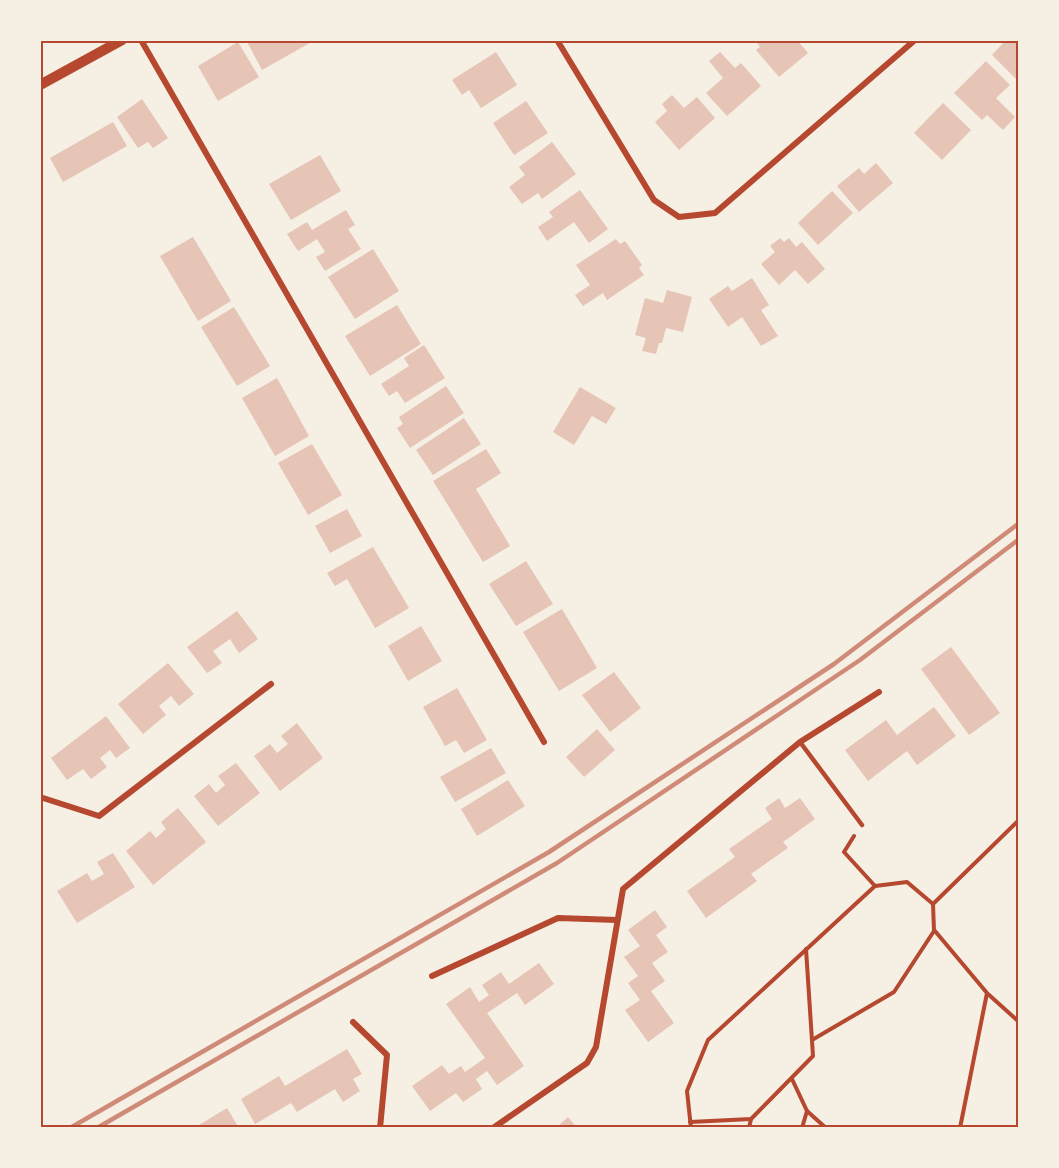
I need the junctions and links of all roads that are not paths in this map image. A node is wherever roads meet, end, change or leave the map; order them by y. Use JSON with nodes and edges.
{"nodes":[{"id":1,"x":123,"y":40,"type":"edge"},
{"id":2,"x":141,"y":40,"type":"edge"},
{"id":3,"x":557,"y":40,"type":"edge"},
{"id":4,"x":915,"y":40,"type":"edge"},
{"id":5,"x":40,"y":85,"type":"edge"},
{"id":6,"x":271,"y":684,"type":"dead end"},
{"id":7,"x":879,"y":692,"type":"dead end"},
{"id":8,"x":544,"y":742,"type":"dead end"},
{"id":9,"x":800,"y":742,"type":"junction"},
{"id":10,"x":40,"y":797,"type":"edge"},
{"id":11,"x":862,"y":825,"type":"dead end"},
{"id":12,"x":617,"y":920,"type":"junction"},
{"id":13,"x":432,"y":976,"type":"dead end"},
{"id":14,"x":353,"y":1022,"type":"dead end"},
{"id":15,"x":380,"y":1128,"type":"edge"},
{"id":16,"x":493,"y":1128,"type":"edge"}],
"edges":[{"from":1,"to":5,"type":"street"},
{"from":2,"to":8,"type":"street"},
{"from":3,"to":4,"type":"street"},
{"from":6,"to":10,"type":"street"},
{"from":7,"to":9,"type":"street"},
{"from":9,"to":11,"type":"lane"},
{"from":9,"to":12,"type":"street"},
{"from":12,"to":13,"type":"street"},
{"from":12,"to":16,"type":"street"},
{"from":14,"to":15,"type":"street"}]}
